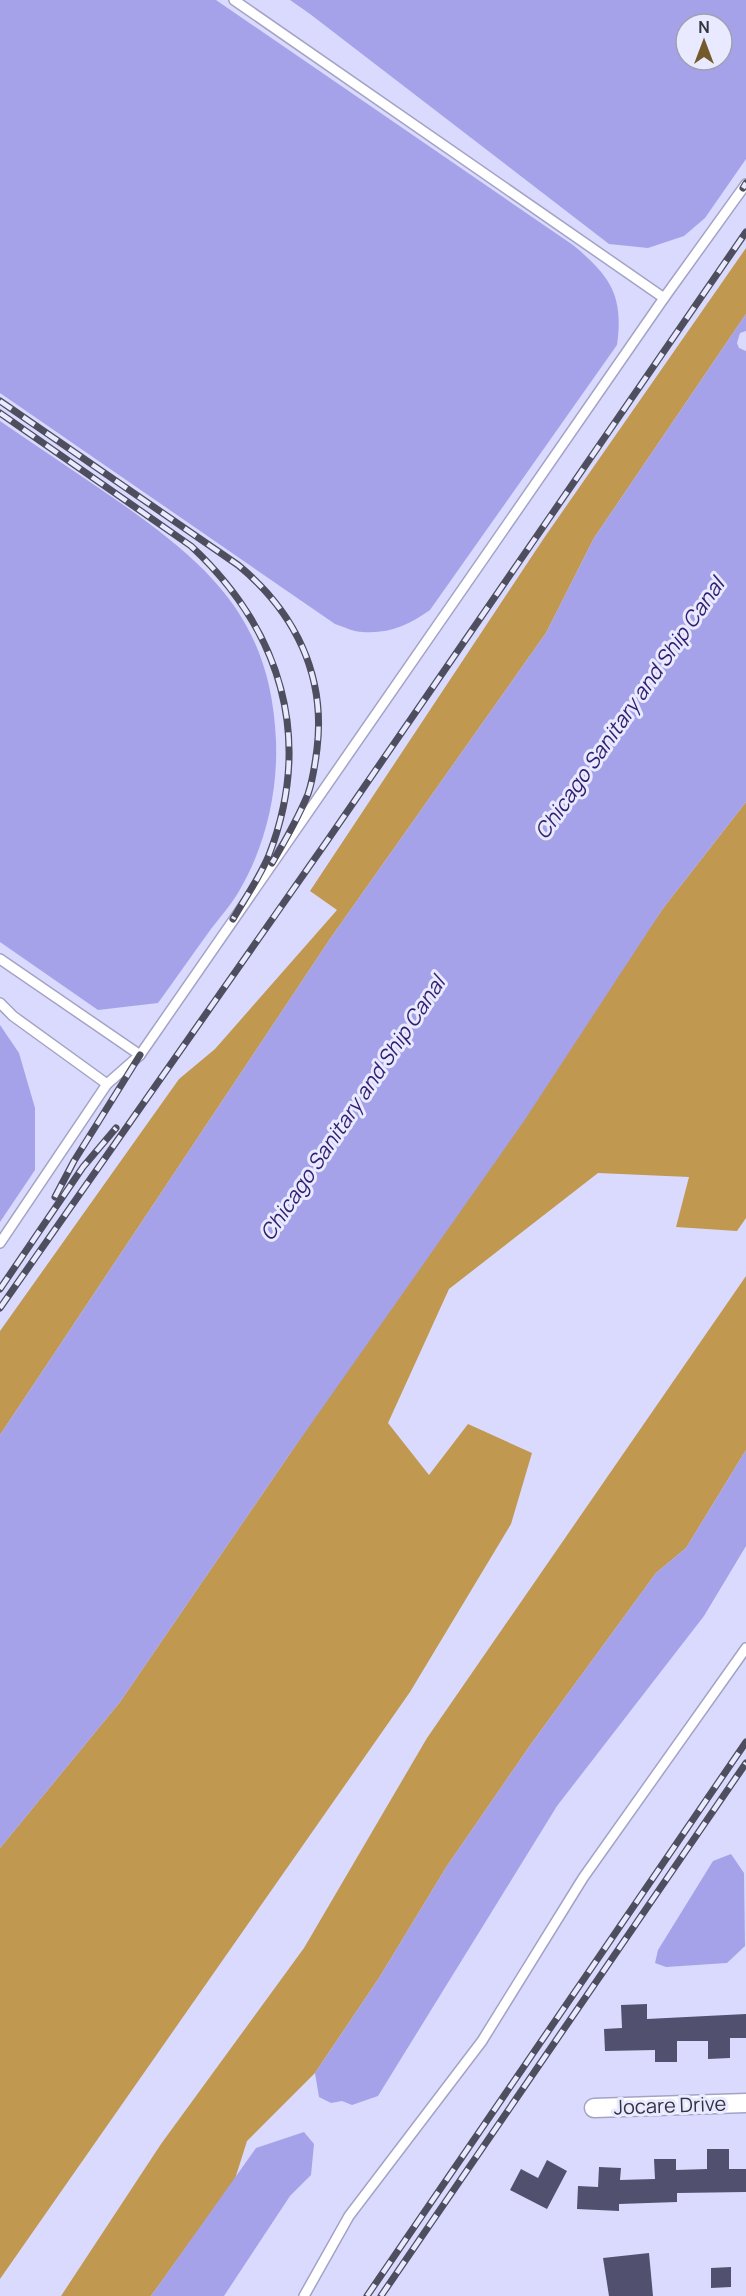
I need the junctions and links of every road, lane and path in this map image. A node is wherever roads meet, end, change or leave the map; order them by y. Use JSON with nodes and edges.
{"nodes":[{"id":1,"x":234,"y":0,"type":"edge"},
{"id":2,"x":746,"y":184,"type":"edge"},
{"id":3,"x":664,"y":298,"type":"junction"},
{"id":4,"x":0,"y":959,"type":"edge"},
{"id":5,"x":0,"y":1003,"type":"edge"},
{"id":6,"x":140,"y":1056,"type":"junction"},
{"id":7,"x":107,"y":1084,"type":"junction"},
{"id":8,"x":0,"y":1243,"type":"edge"},
{"id":9,"x":746,"y":1648,"type":"edge"},
{"id":10,"x":746,"y":2103,"type":"edge"},
{"id":11,"x":594,"y":2108,"type":"dead end"},
{"id":12,"x":304,"y":2296,"type":"edge"}],
"edges":[{"from":1,"to":3,"type":"lane"},
{"from":2,"to":3,"type":"lane"},
{"from":3,"to":6,"type":"lane"},
{"from":4,"to":6,"type":"lane"},
{"from":5,"to":7,"type":"lane"},
{"from":6,"to":7,"type":"lane"},
{"from":7,"to":8,"type":"lane"},
{"from":9,"to":12,"type":"lane"},
{"from":10,"to":11,"type":"street","name":"Jocare Drive"}]}
